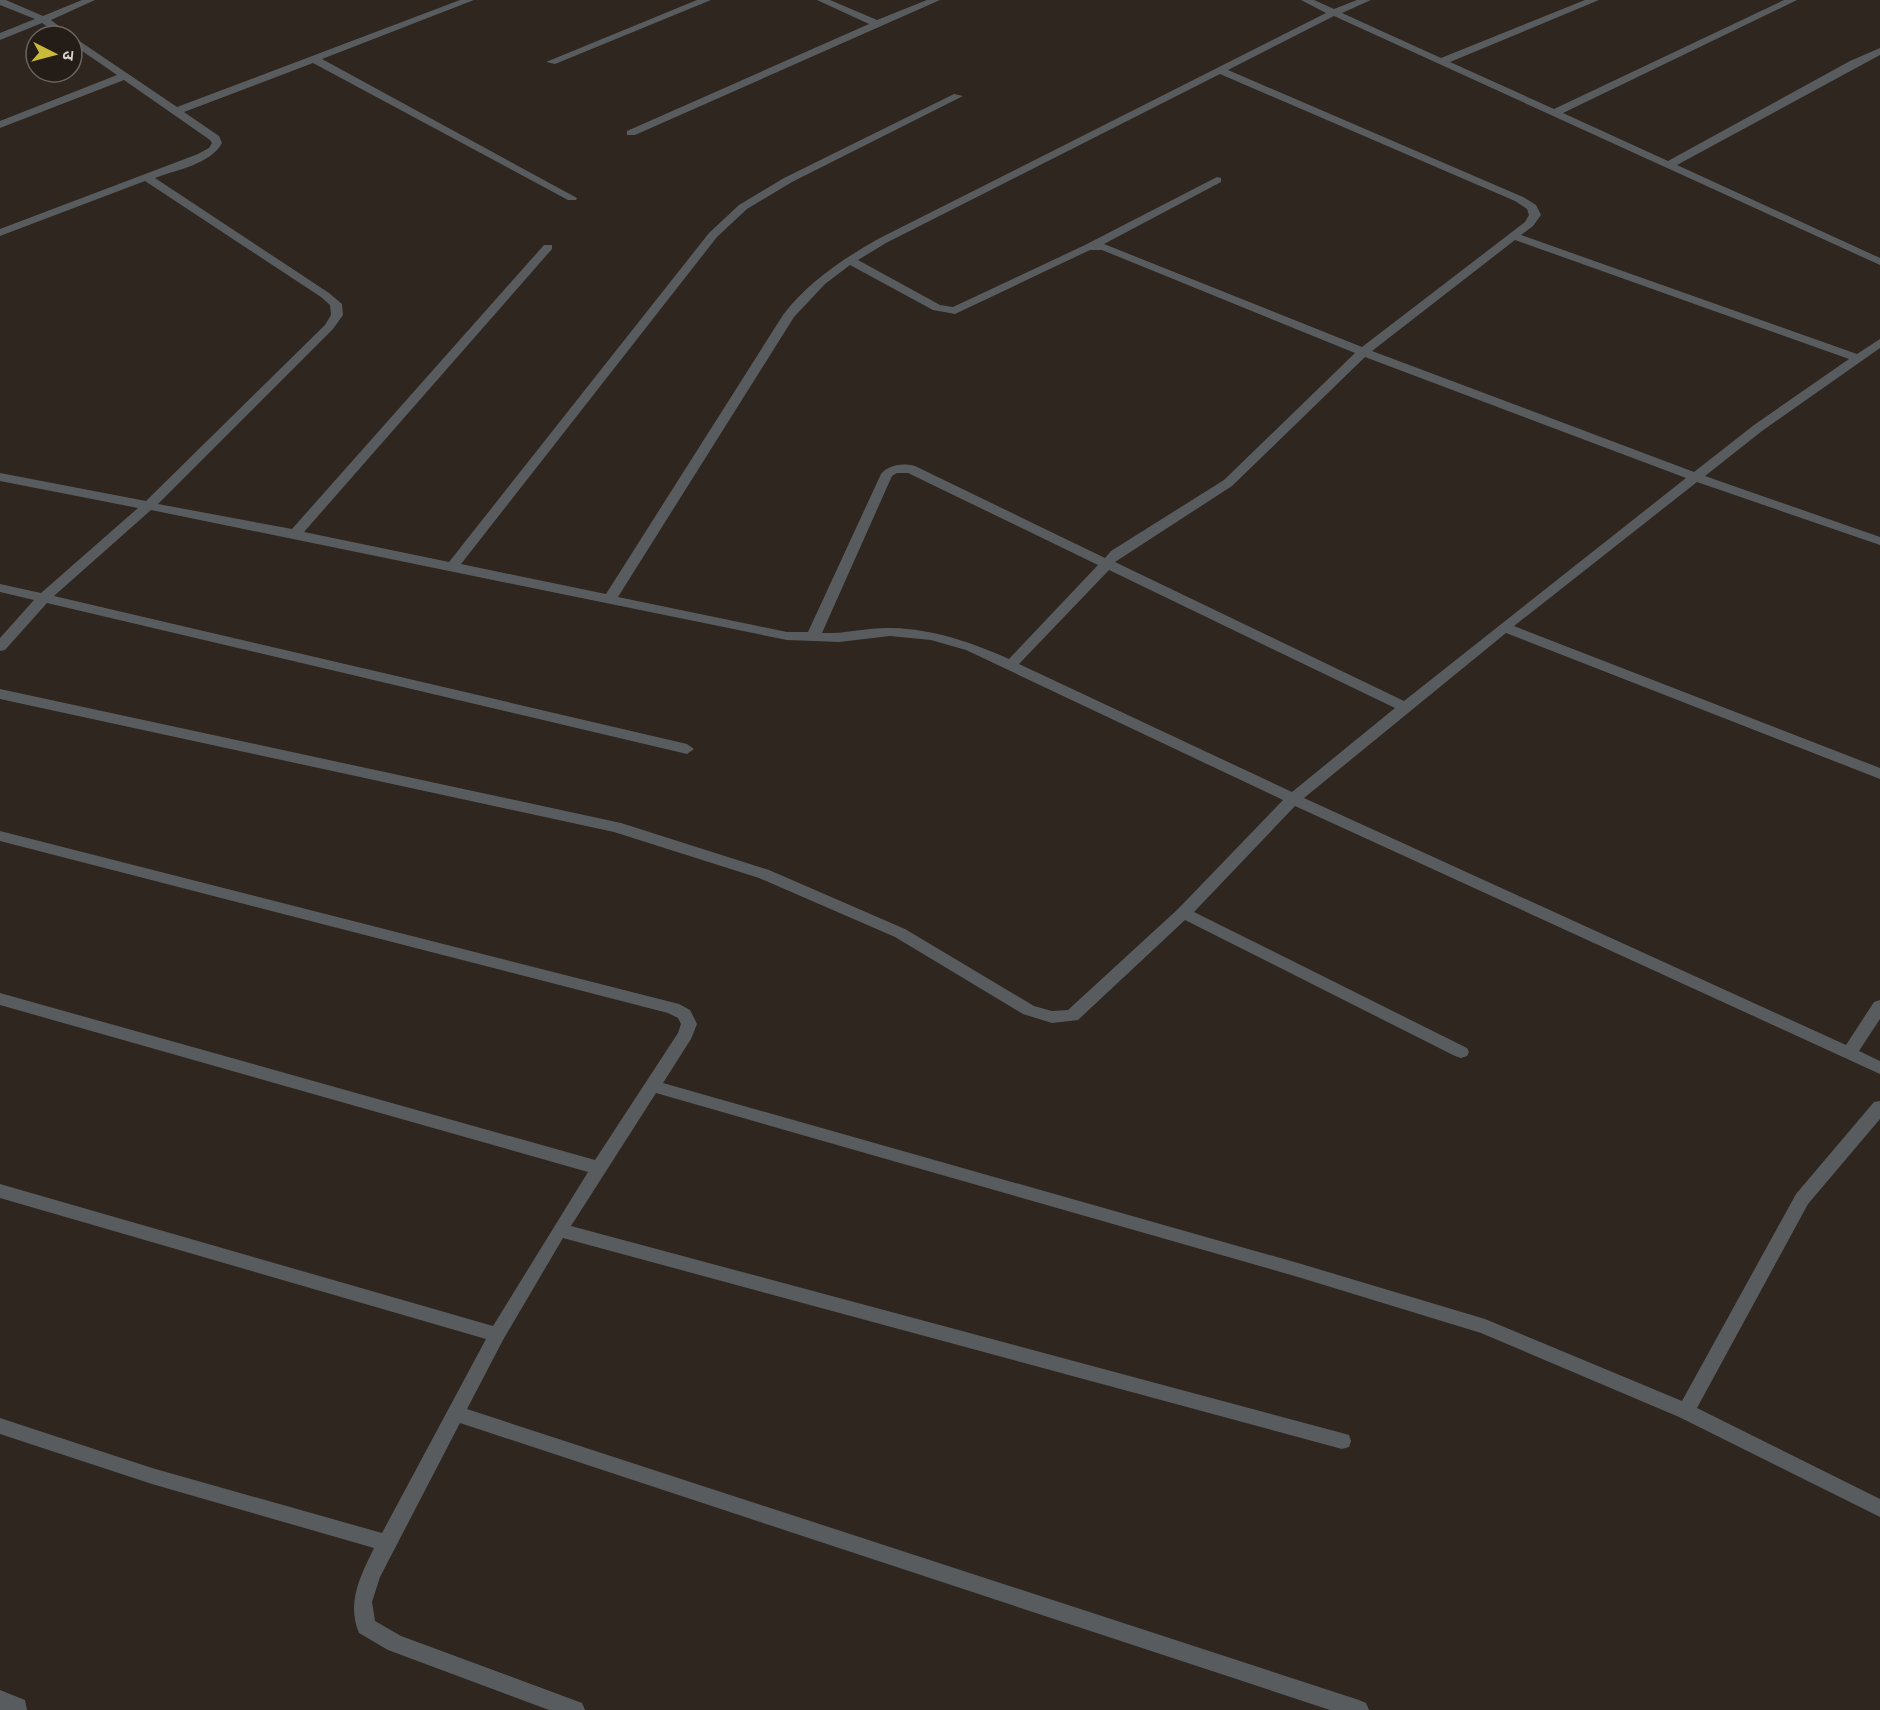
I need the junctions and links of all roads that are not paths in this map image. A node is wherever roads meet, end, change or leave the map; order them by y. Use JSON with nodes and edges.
{"nodes":[{"id":1,"x":90,"y":0,"type":"edge"},
{"id":2,"x":468,"y":0,"type":"edge"},
{"id":3,"x":706,"y":0,"type":"edge"},
{"id":4,"x":822,"y":0,"type":"edge"},
{"id":5,"x":935,"y":0,"type":"edge"},
{"id":6,"x":1306,"y":0,"type":"edge"},
{"id":7,"x":1366,"y":0,"type":"edge"},
{"id":8,"x":1594,"y":0,"type":"edge"},
{"id":9,"x":1792,"y":0,"type":"edge"},
{"id":10,"x":0,"y":1,"type":"edge"},
{"id":11,"x":1335,"y":12,"type":"junction"},
{"id":12,"x":43,"y":19,"type":"junction"},
{"id":13,"x":50,"y":24,"type":"edge"},
{"id":14,"x":877,"y":24,"type":"junction"},
{"id":15,"x":0,"y":37,"type":"edge"},
{"id":16,"x":84,"y":47,"type":"edge"},
{"id":17,"x":1880,"y":51,"type":"edge"},
{"id":18,"x":314,"y":59,"type":"junction"},
{"id":19,"x":1443,"y":61,"type":"junction"},
{"id":20,"x":552,"y":62,"type":"dead end"},
{"id":21,"x":1220,"y":70,"type":"junction"},
{"id":22,"x":125,"y":76,"type":"junction"},
{"id":23,"x":958,"y":96,"type":"dead end"},
{"id":24,"x":177,"y":111,"type":"junction"},
{"id":25,"x":1555,"y":113,"type":"junction"},
{"id":26,"x":0,"y":125,"type":"edge"},
{"id":27,"x":631,"y":133,"type":"dead end"},
{"id":28,"x":1669,"y":165,"type":"junction"},
{"id":29,"x":146,"y":177,"type":"junction"},
{"id":30,"x":1217,"y":180,"type":"dead end"},
{"id":31,"x":572,"y":198,"type":"dead end"},
{"id":32,"x":0,"y":233,"type":"edge"},
{"id":33,"x":1513,"y":236,"type":"junction"},
{"id":34,"x":548,"y":247,"type":"dead end"},
{"id":35,"x":1089,"y":247,"type":"junction"},
{"id":36,"x":849,"y":260,"type":"junction"},
{"id":37,"x":1880,"y":262,"type":"edge"},
{"id":38,"x":1880,"y":343,"type":"edge"},
{"id":39,"x":1363,"y":352,"type":"junction"},
{"id":40,"x":1858,"y":358,"type":"junction"},
{"id":41,"x":0,"y":477,"type":"edge"},
{"id":42,"x":1695,"y":477,"type":"junction"},
{"id":43,"x":150,"y":505,"type":"junction"},
{"id":44,"x":296,"y":534,"type":"junction"},
{"id":45,"x":1880,"y":541,"type":"edge"},
{"id":46,"x":1106,"y":563,"type":"junction"},
{"id":47,"x":453,"y":566,"type":"junction"},
{"id":48,"x":0,"y":588,"type":"edge"},
{"id":49,"x":44,"y":598,"type":"junction"},
{"id":50,"x":609,"y":601,"type":"junction"},
{"id":51,"x":1504,"y":627,"type":"junction"},
{"id":52,"x":813,"y":637,"type":"junction"},
{"id":53,"x":0,"y":647,"type":"edge"},
{"id":54,"x":1010,"y":666,"type":"junction"},
{"id":55,"x":0,"y":694,"type":"edge"},
{"id":56,"x":1406,"y":708,"type":"junction"},
{"id":57,"x":687,"y":749,"type":"dead end"},
{"id":58,"x":1880,"y":774,"type":"edge"},
{"id":59,"x":1293,"y":799,"type":"junction"},
{"id":60,"x":0,"y":836,"type":"edge"},
{"id":61,"x":1183,"y":913,"type":"junction"},
{"id":62,"x":0,"y":999,"type":"edge"},
{"id":63,"x":1880,"y":1006,"type":"edge"},
{"id":64,"x":1461,"y":1052,"type":"dead end"},
{"id":65,"x":1849,"y":1054,"type":"junction"},
{"id":66,"x":1880,"y":1068,"type":"edge"},
{"id":67,"x":652,"y":1086,"type":"junction"},
{"id":68,"x":1880,"y":1107,"type":"edge"},
{"id":69,"x":598,"y":1168,"type":"junction"},
{"id":70,"x":0,"y":1191,"type":"edge"},
{"id":71,"x":559,"y":1230,"type":"junction"},
{"id":72,"x":497,"y":1335,"type":"junction"},
{"id":73,"x":1686,"y":1411,"type":"junction"},
{"id":74,"x":454,"y":1413,"type":"junction"},
{"id":75,"x":0,"y":1426,"type":"edge"},
{"id":76,"x":1342,"y":1441,"type":"dead end"},
{"id":77,"x":1880,"y":1508,"type":"edge"},
{"id":78,"x":387,"y":1543,"type":"junction"},
{"id":79,"x":575,"y":1710,"type":"edge"},
{"id":80,"x":1359,"y":1710,"type":"edge"}],
"edges":[{"from":1,"to":12,"type":"street"},
{"from":2,"to":18,"type":"street"},
{"from":3,"to":20,"type":"street"},
{"from":4,"to":14,"type":"street"},
{"from":5,"to":14,"type":"street"},
{"from":6,"to":11,"type":"street"},
{"from":7,"to":11,"type":"street"},
{"from":8,"to":19,"type":"street"},
{"from":9,"to":25,"type":"street"},
{"from":10,"to":12,"type":"street"},
{"from":11,"to":19,"type":"street"},
{"from":11,"to":21,"type":"street"},
{"from":12,"to":13,"type":"street"},
{"from":12,"to":15,"type":"street"},
{"from":14,"to":27,"type":"street"},
{"from":16,"to":22,"type":"street"},
{"from":17,"to":28,"type":"street"},
{"from":18,"to":24,"type":"street"},
{"from":18,"to":31,"type":"street"},
{"from":19,"to":25,"type":"street"},
{"from":21,"to":33,"type":"street"},
{"from":21,"to":36,"type":"street"},
{"from":22,"to":24,"type":"street"},
{"from":22,"to":26,"type":"street"},
{"from":23,"to":47,"type":"street"},
{"from":24,"to":29,"type":"street"},
{"from":25,"to":28,"type":"street"},
{"from":28,"to":37,"type":"street"},
{"from":29,"to":32,"type":"street"},
{"from":29,"to":43,"type":"street"},
{"from":30,"to":35,"type":"street"},
{"from":33,"to":39,"type":"street"},
{"from":33,"to":40,"type":"street"},
{"from":34,"to":44,"type":"street"},
{"from":35,"to":36,"type":"street"},
{"from":35,"to":39,"type":"street"},
{"from":36,"to":50,"type":"street"},
{"from":38,"to":40,"type":"street"},
{"from":39,"to":42,"type":"street"},
{"from":39,"to":46,"type":"street"},
{"from":40,"to":42,"type":"street"},
{"from":41,"to":43,"type":"street"},
{"from":42,"to":45,"type":"street"},
{"from":42,"to":51,"type":"street"},
{"from":43,"to":44,"type":"street"},
{"from":43,"to":49,"type":"street"},
{"from":44,"to":47,"type":"street"},
{"from":46,"to":52,"type":"street"},
{"from":46,"to":54,"type":"street"},
{"from":46,"to":56,"type":"street"},
{"from":47,"to":50,"type":"street"},
{"from":48,"to":49,"type":"street"},
{"from":49,"to":53,"type":"street"},
{"from":49,"to":57,"type":"street"},
{"from":50,"to":52,"type":"street"},
{"from":51,"to":56,"type":"street"},
{"from":51,"to":58,"type":"street"},
{"from":52,"to":54,"type":"street"},
{"from":54,"to":59,"type":"street"},
{"from":55,"to":61,"type":"street"},
{"from":56,"to":59,"type":"street"},
{"from":59,"to":61,"type":"street"},
{"from":59,"to":65,"type":"street"},
{"from":60,"to":67,"type":"street"},
{"from":61,"to":64,"type":"street"},
{"from":62,"to":69,"type":"street"},
{"from":63,"to":65,"type":"street"},
{"from":65,"to":66,"type":"street"},
{"from":67,"to":69,"type":"street"},
{"from":67,"to":73,"type":"street"},
{"from":68,"to":73,"type":"street"},
{"from":69,"to":71,"type":"street"},
{"from":70,"to":72,"type":"street"},
{"from":71,"to":72,"type":"street"},
{"from":71,"to":76,"type":"street"},
{"from":72,"to":74,"type":"street"},
{"from":73,"to":77,"type":"street"},
{"from":74,"to":78,"type":"street"},
{"from":74,"to":80,"type":"street"},
{"from":75,"to":78,"type":"street"},
{"from":78,"to":79,"type":"street"}]}
